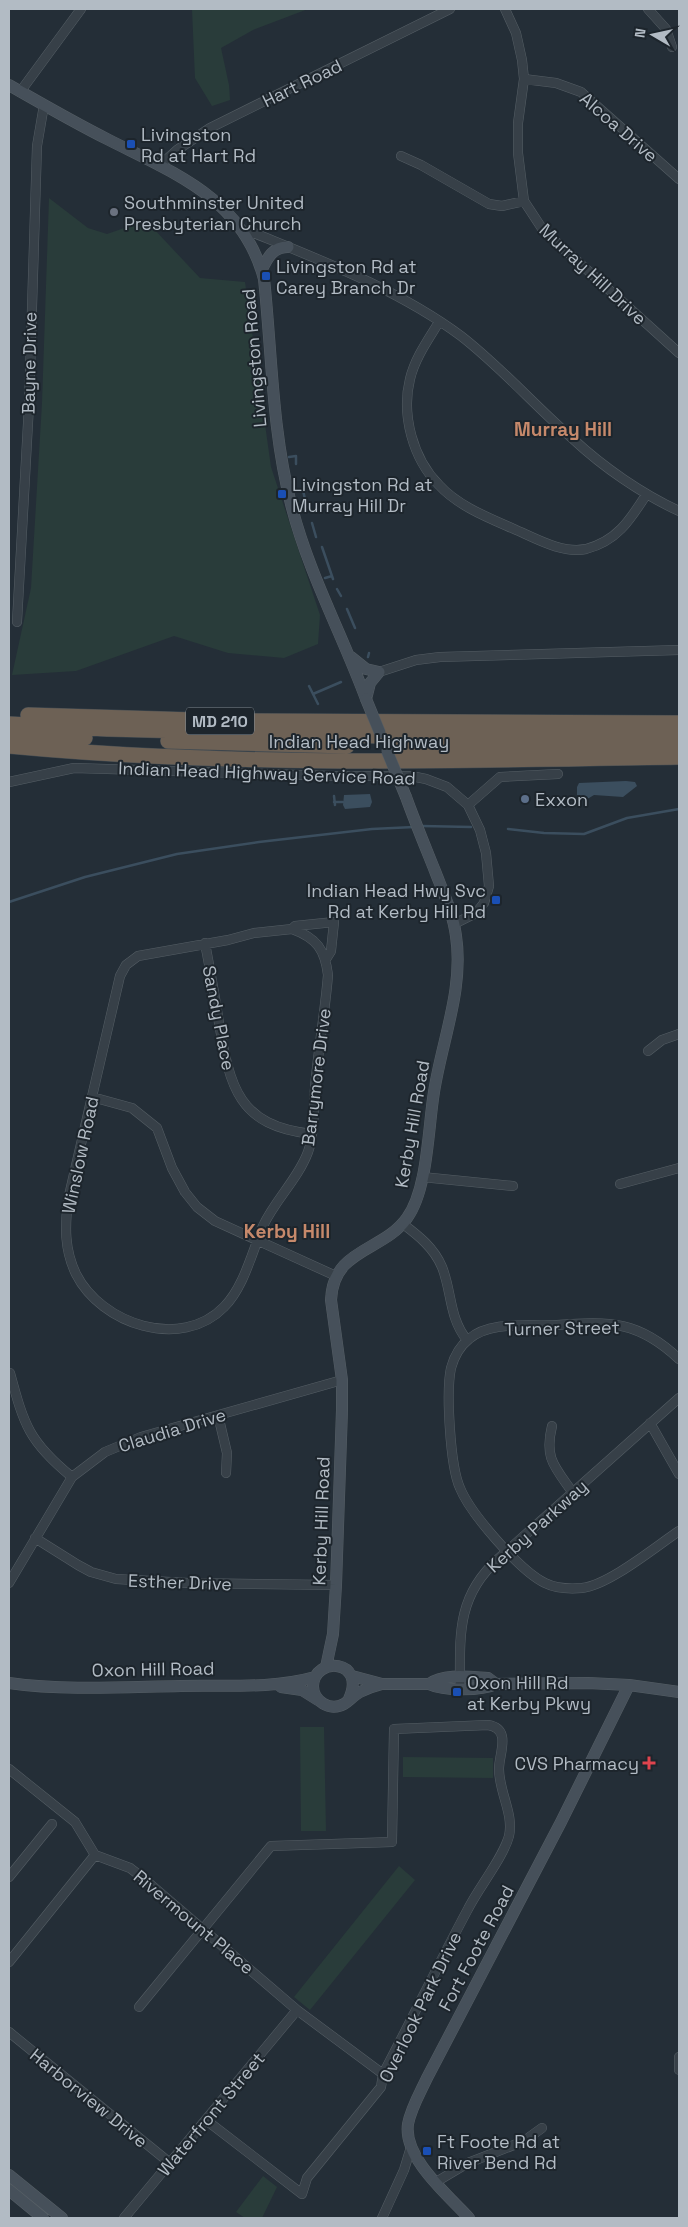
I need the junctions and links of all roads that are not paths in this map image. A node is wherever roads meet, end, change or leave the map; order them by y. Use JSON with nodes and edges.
{"nodes":[{"id":1,"x":81,"y":9,"type":"edge"},
{"id":2,"x":450,"y":9,"type":"edge"},
{"id":3,"x":505,"y":9,"type":"edge"},
{"id":4,"x":648,"y":9,"type":"edge"},
{"id":5,"x":672,"y":47,"type":"dead end"},
{"id":6,"x":524,"y":79,"type":"junction"},
{"id":7,"x":9,"y":85,"type":"edge"},
{"id":8,"x":20,"y":92,"type":"junction"},
{"id":9,"x":44,"y":105,"type":"junction"},
{"id":10,"x":401,"y":156,"type":"dead end"},
{"id":11,"x":160,"y":166,"type":"junction"},
{"id":12,"x":679,"y":179,"type":"edge"},
{"id":13,"x":524,"y":201,"type":"junction"},
{"id":14,"x":248,"y":237,"type":"junction"},
{"id":15,"x":288,"y":247,"type":"junction"},
{"id":16,"x":262,"y":269,"type":"junction"},
{"id":17,"x":439,"y":322,"type":"junction"},
{"id":18,"x":679,"y":353,"type":"edge"},
{"id":19,"x":646,"y":495,"type":"junction"},
{"id":20,"x":679,"y":511,"type":"edge"},
{"id":21,"x":17,"y":622,"type":"dead end"},
{"id":22,"x":679,"y":650,"type":"edge"},
{"id":23,"x":348,"y":654,"type":"junction"},
{"id":24,"x":379,"y":672,"type":"junction"},
{"id":25,"x":366,"y":698,"type":"junction"},
{"id":26,"x":9,"y":714,"type":"edge"},
{"id":27,"x":679,"y":722,"type":"edge"},
{"id":28,"x":9,"y":724,"type":"edge"},
{"id":29,"x":679,"y":733,"type":"edge"},
{"id":30,"x":9,"y":736,"type":"edge"},
{"id":31,"x":384,"y":742,"type":"junction"},
{"id":32,"x":9,"y":746,"type":"edge"},
{"id":33,"x":679,"y":746,"type":"edge"},
{"id":34,"x":679,"y":757,"type":"edge"},
{"id":35,"x":558,"y":774,"type":"dead end"},
{"id":36,"x":9,"y":782,"type":"edge"},
{"id":37,"x":468,"y":804,"type":"junction"},
{"id":38,"x":334,"y":922,"type":"joint"},
{"id":39,"x":454,"y":924,"type":"junction"},
{"id":40,"x":292,"y":929,"type":"junction"},
{"id":41,"x":206,"y":943,"type":"junction"},
{"id":42,"x":326,"y":959,"type":"junction"},
{"id":43,"x":679,"y":1034,"type":"edge"},
{"id":44,"x":648,"y":1051,"type":"dead end"},
{"id":45,"x":92,"y":1097,"type":"junction"},
{"id":46,"x":312,"y":1134,"type":"junction"},
{"id":47,"x":679,"y":1168,"type":"edge"},
{"id":48,"x":422,"y":1177,"type":"junction"},
{"id":49,"x":620,"y":1184,"type":"dead end"},
{"id":50,"x":513,"y":1186,"type":"dead end"},
{"id":51,"x":403,"y":1224,"type":"junction"},
{"id":52,"x":257,"y":1242,"type":"junction"},
{"id":53,"x":336,"y":1276,"type":"junction"},
{"id":54,"x":467,"y":1340,"type":"junction"},
{"id":55,"x":679,"y":1358,"type":"edge"},
{"id":56,"x":10,"y":1373,"type":"dead end"},
{"id":57,"x":342,"y":1380,"type":"junction"},
{"id":58,"x":679,"y":1398,"type":"edge"},
{"id":59,"x":218,"y":1415,"type":"junction"},
{"id":60,"x":650,"y":1423,"type":"junction"},
{"id":61,"x":552,"y":1426,"type":"dead end"},
{"id":62,"x":226,"y":1473,"type":"dead end"},
{"id":63,"x":679,"y":1474,"type":"edge"},
{"id":64,"x":72,"y":1477,"type":"junction"},
{"id":65,"x":573,"y":1493,"type":"junction"},
{"id":66,"x":679,"y":1531,"type":"edge"},
{"id":67,"x":36,"y":1538,"type":"junction"},
{"id":68,"x":508,"y":1551,"type":"junction"},
{"id":69,"x":9,"y":1583,"type":"edge"},
{"id":70,"x":336,"y":1585,"type":"junction"},
{"id":71,"x":333,"y":1634,"type":"junction"},
{"id":72,"x":326,"y":1667,"type":"junction"},
{"id":73,"x":341,"y":1667,"type":"junction"},
{"id":74,"x":352,"y":1676,"type":"junction"},
{"id":75,"x":315,"y":1677,"type":"junction"},
{"id":76,"x":9,"y":1683,"type":"edge"},
{"id":77,"x":460,"y":1683,"type":"junction"},
{"id":78,"x":382,"y":1684,"type":"junction"},
{"id":79,"x":270,"y":1685,"type":"junction"},
{"id":80,"x":629,"y":1685,"type":"junction"},
{"id":81,"x":37,"y":1687,"type":"junction"},
{"id":82,"x":9,"y":1690,"type":"edge"},
{"id":83,"x":679,"y":1692,"type":"edge"},
{"id":84,"x":349,"y":1699,"type":"junction"},
{"id":85,"x":318,"y":1700,"type":"junction"},
{"id":86,"x":9,"y":1769,"type":"edge"},
{"id":87,"x":52,"y":1824,"type":"dead end"},
{"id":88,"x":96,"y":1855,"type":"junction"},
{"id":89,"x":10,"y":1874,"type":"edge"},
{"id":90,"x":202,"y":1930,"type":"junction"},
{"id":91,"x":9,"y":1962,"type":"edge"},
{"id":92,"x":139,"y":2008,"type":"dead end"},
{"id":93,"x":297,"y":2010,"type":"junction"},
{"id":94,"x":9,"y":2032,"type":"edge"},
{"id":95,"x":679,"y":2057,"type":"edge"},
{"id":96,"x":679,"y":2070,"type":"edge"},
{"id":97,"x":383,"y":2074,"type":"junction"},
{"id":98,"x":206,"y":2120,"type":"junction"},
{"id":99,"x":542,"y":2128,"type":"dead end"},
{"id":100,"x":411,"y":2147,"type":"junction"},
{"id":101,"x":170,"y":2163,"type":"junction"},
{"id":102,"x":9,"y":2174,"type":"edge"},
{"id":103,"x":436,"y":2182,"type":"junction"},
{"id":104,"x":9,"y":2190,"type":"edge"},
{"id":105,"x":43,"y":2218,"type":"edge"},
{"id":106,"x":62,"y":2218,"type":"edge"},
{"id":107,"x":124,"y":2218,"type":"edge"},
{"id":108,"x":382,"y":2218,"type":"edge"},
{"id":109,"x":469,"y":2218,"type":"edge"}],
"edges":[{"from":1,"to":8,"type":"street"},
{"from":2,"to":11,"type":"street","name":"Hart Road"},
{"from":3,"to":6,"type":"street","name":"Murray Hill Drive"},
{"from":4,"to":5,"type":"street"},
{"from":6,"to":12,"type":"street","name":"Alcoa Drive"},
{"from":6,"to":13,"type":"street","name":"Murray Hill Drive"},
{"from":7,"to":8,"type":"main road","name":"Livingston Road"},
{"from":8,"to":9,"type":"main road","name":"Livingston Road"},
{"from":9,"to":11,"type":"main road","name":"Livingston Road"},
{"from":9,"to":21,"type":"street","name":"Bayne Drive"},
{"from":10,"to":13,"type":"street"},
{"from":11,"to":14,"type":"main road","name":"Livingston Road"},
{"from":13,"to":18,"type":"street","name":"Murray Hill Drive"},
{"from":14,"to":15,"type":"street"},
{"from":14,"to":16,"type":"main road","name":"Livingston Road"},
{"from":15,"to":16,"type":"main road"},
{"from":15,"to":17,"type":"street"},
{"from":16,"to":23,"type":"main road","name":"Livingston Road"},
{"from":17,"to":19,"type":"street"},
{"from":17,"to":19,"type":"street"},
{"from":19,"to":20,"type":"street"},
{"from":22,"to":24,"type":"street"},
{"from":23,"to":24,"type":"main road"},
{"from":23,"to":25,"type":"main road","name":"Livingston Road"},
{"from":24,"to":25,"type":"main road"},
{"from":25,"to":31,"type":"main road","name":"Livingston Road","bridge":true},
{"from":26,"to":27,"type":"highway","name":"Indian Head Highway","number":"MD 210"},
{"from":28,"to":31,"type":"highway"},
{"from":29,"to":31,"type":"highway"},
{"from":30,"to":31,"type":"highway"},
{"from":31,"to":33,"type":"highway"},
{"from":31,"to":39,"type":"main road","name":"Kerby Hill Road","bridge":true},
{"from":32,"to":34,"type":"highway","name":"Indian Head Highway","number":"MD 210"},
{"from":35,"to":37,"type":"street"},
{"from":36,"to":37,"type":"street","name":"Indian Head Highway Service Road"},
{"from":37,"to":39,"type":"street","name":"Indian Head Highway Service Road"},
{"from":38,"to":40,"type":"street","name":"Winslow Road"},
{"from":38,"to":42,"type":"street","name":"Barrymore Drive"},
{"from":39,"to":48,"type":"main road","name":"Kerby Hill Road"},
{"from":40,"to":41,"type":"street","name":"Winslow Road"},
{"from":40,"to":42,"type":"street"},
{"from":41,"to":45,"type":"street","name":"Winslow Road"},
{"from":41,"to":46,"type":"street","name":"Sandy Place"},
{"from":42,"to":46,"type":"street","name":"Barrymore Drive"},
{"from":43,"to":44,"type":"street"},
{"from":45,"to":52,"type":"street"},
{"from":45,"to":52,"type":"street","name":"Winslow Road"},
{"from":46,"to":52,"type":"street","name":"Barrymore Drive"},
{"from":47,"to":49,"type":"street"},
{"from":48,"to":50,"type":"street"},
{"from":48,"to":51,"type":"main road","name":"Kerby Hill Road"},
{"from":51,"to":53,"type":"main road","name":"Kerby Hill Road"},
{"from":51,"to":54,"type":"street"},
{"from":52,"to":53,"type":"street"},
{"from":53,"to":57,"type":"main road","name":"Kerby Hill Road"},
{"from":54,"to":55,"type":"street","name":"Turner Street"},
{"from":54,"to":68,"type":"street"},
{"from":56,"to":64,"type":"street"},
{"from":57,"to":59,"type":"street","name":"Claudia Drive"},
{"from":57,"to":70,"type":"main road","name":"Kerby Hill Road"},
{"from":58,"to":60,"type":"street","name":"Kerby Parkway"},
{"from":59,"to":62,"type":"street"},
{"from":59,"to":64,"type":"street","name":"Claudia Drive"},
{"from":60,"to":63,"type":"street"},
{"from":60,"to":65,"type":"street","name":"Kerby Parkway"},
{"from":61,"to":65,"type":"street"},
{"from":64,"to":67,"type":"street","name":"Claudia Drive"},
{"from":65,"to":68,"type":"street","name":"Kerby Parkway"},
{"from":66,"to":68,"type":"street"},
{"from":67,"to":69,"type":"street","name":"Claudia Drive"},
{"from":67,"to":70,"type":"street","name":"Esther Drive"},
{"from":68,"to":77,"type":"street","name":"Kerby Parkway"},
{"from":70,"to":71,"type":"main road","name":"Kerby Hill Road"},
{"from":71,"to":72,"type":"main road","name":"Kerby Hill Road"},
{"from":71,"to":73,"type":"main road","name":"Kerby Hill Road"},
{"from":72,"to":73,"type":"main road"},
{"from":72,"to":75,"type":"main road"},
{"from":73,"to":74,"type":"main road"},
{"from":74,"to":78,"type":"main road"},
{"from":74,"to":84,"type":"main road"},
{"from":75,"to":79,"type":"main road","name":"Oxon Hill Road"},
{"from":75,"to":85,"type":"main road"},
{"from":76,"to":81,"type":"main road","name":"Oxon Hill Road"},
{"from":77,"to":78,"type":"main road"},
{"from":77,"to":80,"type":"main road"},
{"from":78,"to":84,"type":"main road"},
{"from":79,"to":81,"type":"main road","name":"Oxon Hill Road"},
{"from":79,"to":85,"type":"main road","name":"Oxon Hill Road"},
{"from":80,"to":83,"type":"main road"},
{"from":80,"to":100,"type":"main road","name":"Fort Foote Road"},
{"from":81,"to":82,"type":"main road","name":"Oxon Hill Road"},
{"from":84,"to":85,"type":"main road"},
{"from":86,"to":88,"type":"street"},
{"from":87,"to":89,"type":"street"},
{"from":88,"to":90,"type":"street","name":"Rivermount Place"},
{"from":88,"to":91,"type":"street"},
{"from":90,"to":92,"type":"street"},
{"from":90,"to":93,"type":"street","name":"Rivermount Place"},
{"from":90,"to":97,"type":"street","name":"Overlook Park Drive"},
{"from":93,"to":97,"type":"street","name":"Rivermount Place"},
{"from":93,"to":98,"type":"street","name":"Waterfront Street"},
{"from":94,"to":101,"type":"street","name":"Harborview Drive"},
{"from":95,"to":96,"type":"street"},
{"from":97,"to":98,"type":"street","name":"Overlook Park Drive"},
{"from":98,"to":101,"type":"street","name":"Waterfront Street"},
{"from":99,"to":103,"type":"street"},
{"from":100,"to":103,"type":"main road","name":"Fort Foote Road"},
{"from":100,"to":108,"type":"street"},
{"from":101,"to":107,"type":"street","name":"Waterfront Street"},
{"from":102,"to":106,"type":"main road"},
{"from":103,"to":109,"type":"main road","name":"Fort Foote Road"},
{"from":104,"to":105,"type":"main road"}]}
